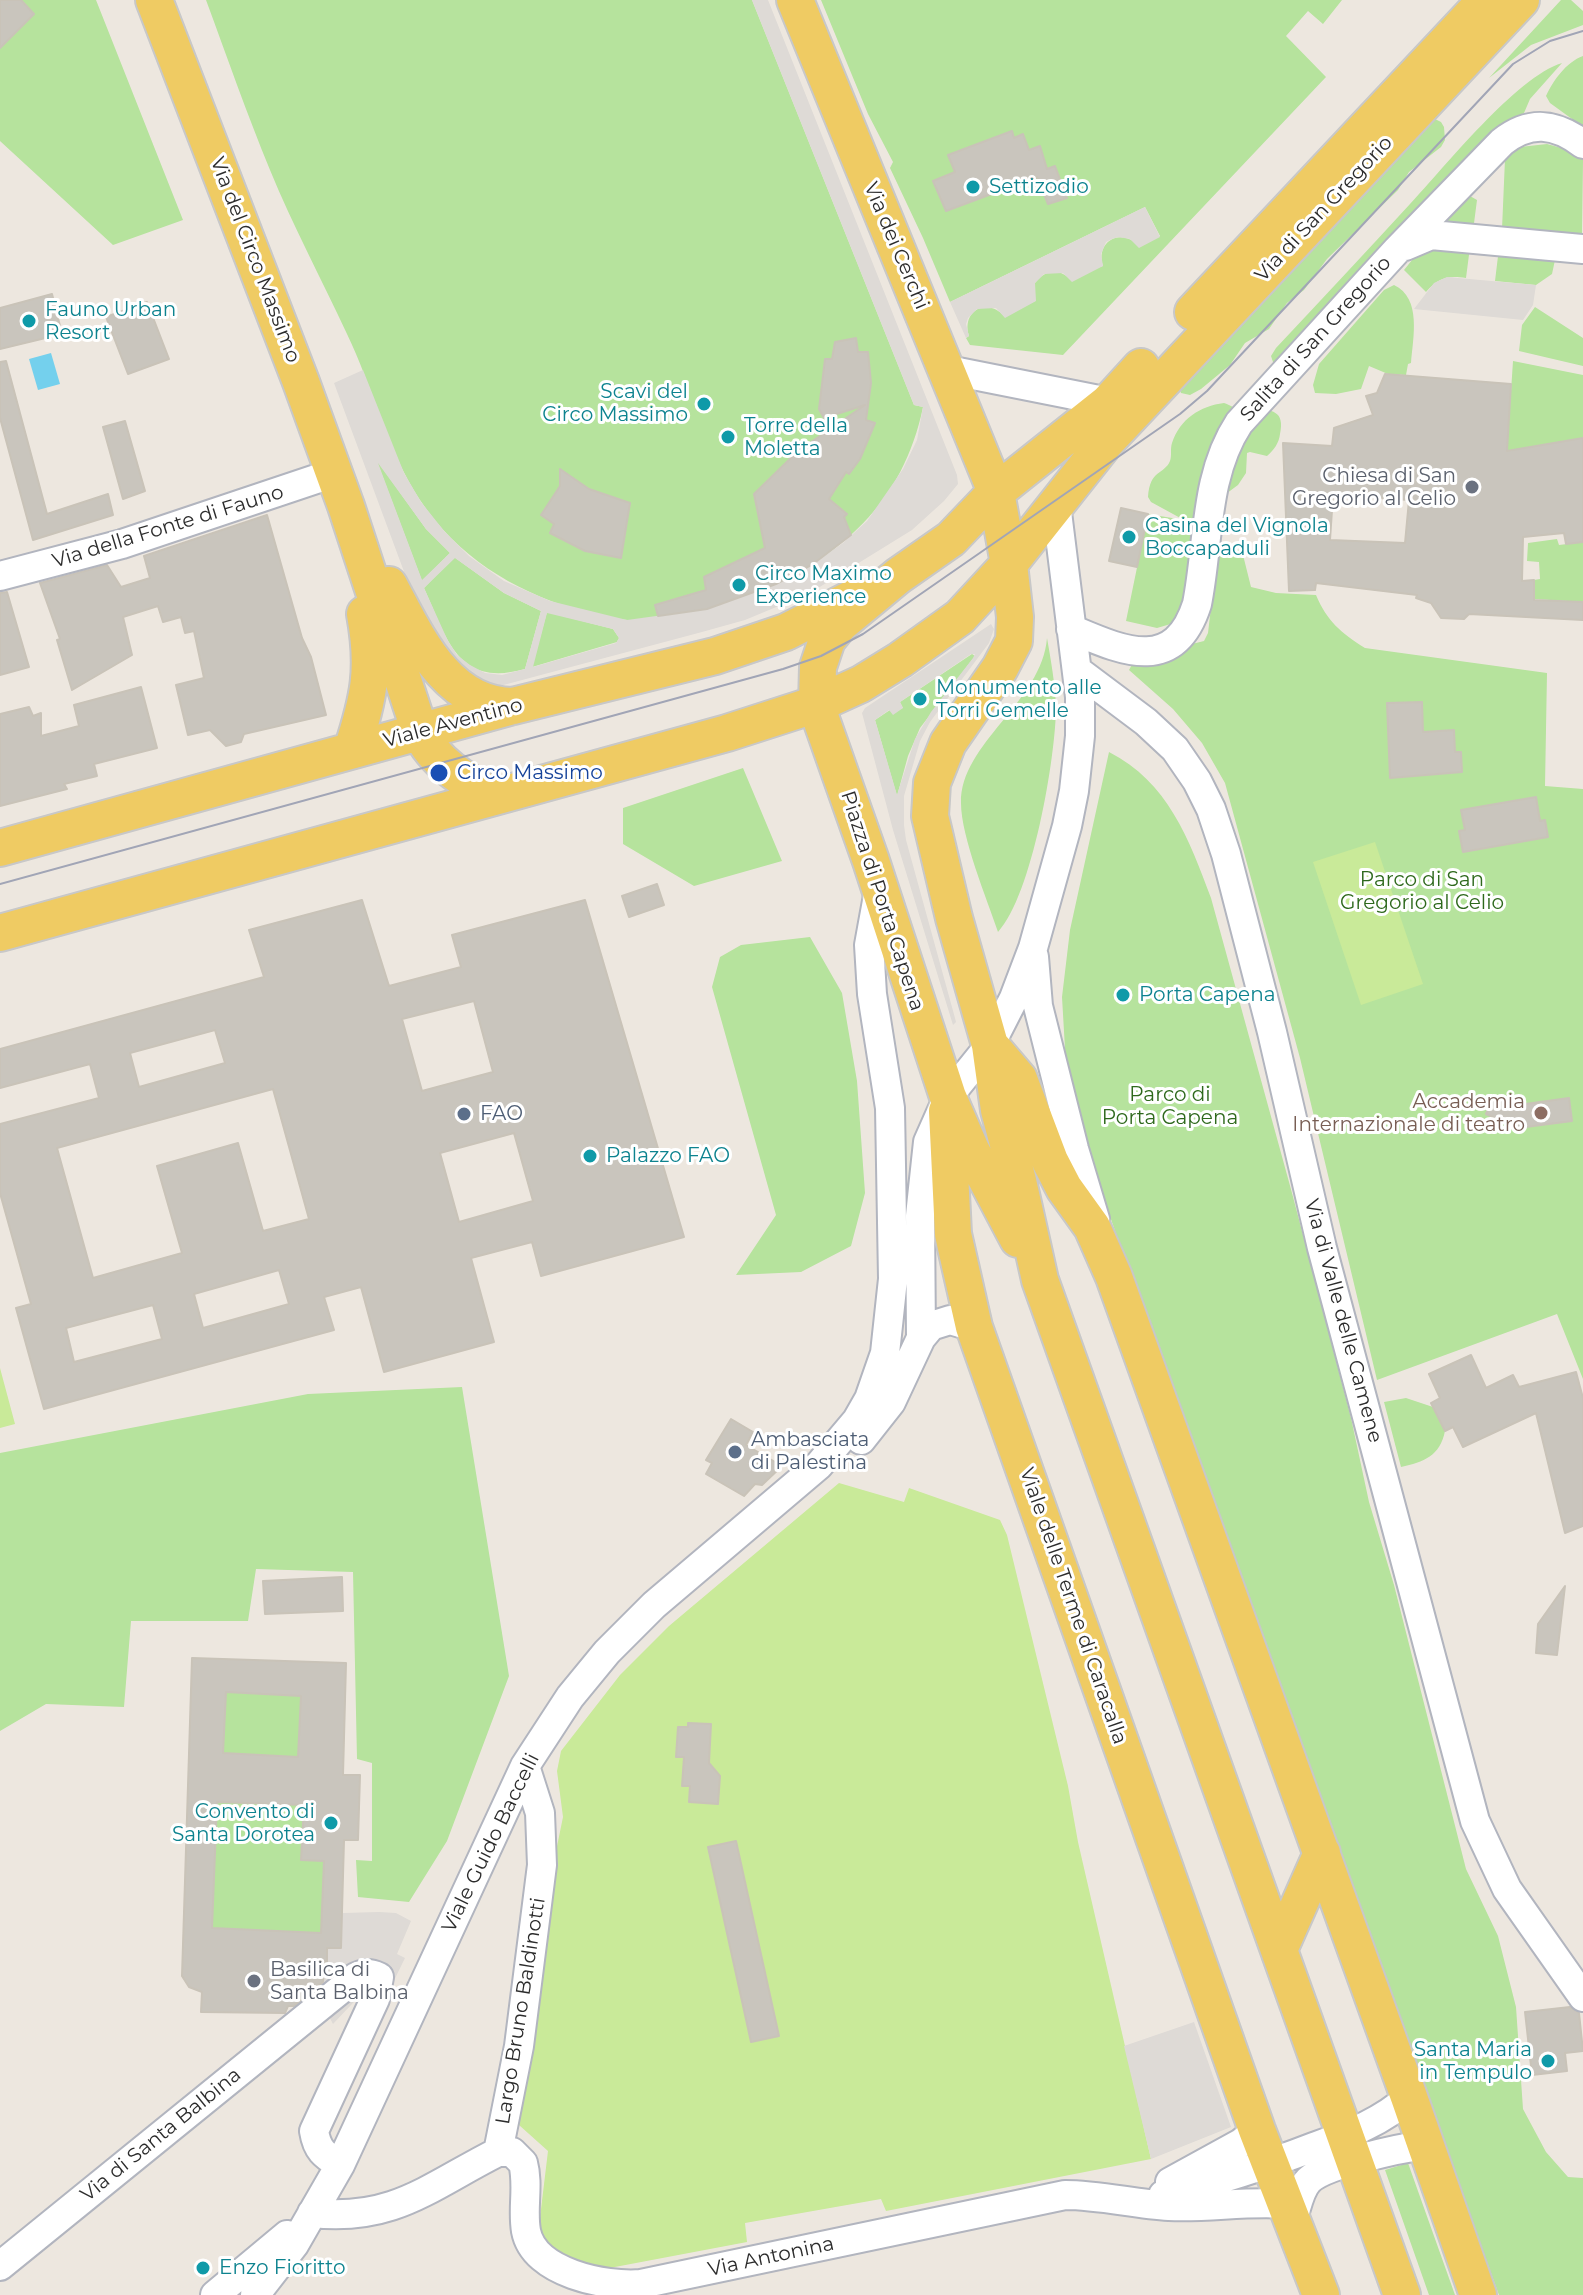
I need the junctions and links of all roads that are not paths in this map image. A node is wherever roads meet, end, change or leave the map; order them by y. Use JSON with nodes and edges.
{"nodes":[{"id":1,"x":795,"y":0,"type":"edge"},
{"id":2,"x":1486,"y":0,"type":"edge"},
{"id":3,"x":1521,"y":0,"type":"edge"},
{"id":4,"x":158,"y":5,"type":"edge"},
{"id":5,"x":1583,"y":144,"type":"edge"},
{"id":6,"x":1583,"y":249,"type":"edge"},
{"id":7,"x":1397,"y":250,"type":"junction"},
{"id":8,"x":948,"y":370,"type":"junction"},
{"id":9,"x":1118,"y":410,"type":"junction"},
{"id":10,"x":340,"y":489,"type":"junction"},
{"id":11,"x":996,"y":492,"type":"junction"},
{"id":12,"x":1056,"y":504,"type":"junction"},
{"id":13,"x":1009,"y":564,"type":"junction"},
{"id":14,"x":0,"y":576,"type":"edge"},
{"id":15,"x":898,"y":576,"type":"junction"},
{"id":16,"x":1071,"y":629,"type":"junction"},
{"id":17,"x":1078,"y":671,"type":"junction"},
{"id":18,"x":817,"y":704,"type":"junction"},
{"id":19,"x":513,"y":706,"type":"junction"},
{"id":20,"x":420,"y":732,"type":"junction"},
{"id":21,"x":352,"y":750,"type":"junction"},
{"id":22,"x":493,"y":796,"type":"junction"},
{"id":23,"x":0,"y":848,"type":"edge"},
{"id":24,"x":879,"y":890,"type":"junction"},
{"id":25,"x":0,"y":933,"type":"edge"},
{"id":26,"x":1033,"y":948,"type":"junction"},
{"id":27,"x":990,"y":1045,"type":"junction"},
{"id":28,"x":948,"y":1097,"type":"junction"},
{"id":29,"x":1114,"y":1277,"type":"junction"},
{"id":30,"x":1040,"y":1280,"type":"junction"},
{"id":31,"x":974,"y":1327,"type":"junction"},
{"id":32,"x":921,"y":1338,"type":"junction"},
{"id":33,"x":819,"y":1465,"type":"junction"},
{"id":34,"x":525,"y":1766,"type":"junction"},
{"id":35,"x":1322,"y":1853,"type":"junction"},
{"id":36,"x":1279,"y":1950,"type":"junction"},
{"id":37,"x":1583,"y":1997,"type":"edge"},
{"id":38,"x":1409,"y":2097,"type":"junction"},
{"id":39,"x":1257,"y":2130,"type":"junction"},
{"id":40,"x":1425,"y":2145,"type":"junction"},
{"id":41,"x":1351,"y":2148,"type":"junction"},
{"id":42,"x":498,"y":2152,"type":"junction"},
{"id":43,"x":1270,"y":2163,"type":"junction"},
{"id":44,"x":340,"y":2165,"type":"junction"},
{"id":45,"x":1131,"y":2204,"type":"junction"},
{"id":46,"x":312,"y":2213,"type":"junction"},
{"id":47,"x":1289,"y":2213,"type":"junction"},
{"id":48,"x":0,"y":2266,"type":"edge"},
{"id":49,"x":215,"y":2295,"type":"edge"},
{"id":50,"x":255,"y":2295,"type":"edge"},
{"id":51,"x":1321,"y":2295,"type":"edge"},
{"id":52,"x":1402,"y":2295,"type":"edge"},
{"id":53,"x":1478,"y":2295,"type":"edge"}],
"edges":[{"from":1,"to":8,"type":"main road","name":"Via dei Cerchi"},
{"from":2,"to":9,"type":"main road","name":"Via di San Gregorio"},
{"from":3,"to":9,"type":"main road","name":"Via di San Gregorio"},
{"from":4,"to":10,"type":"main road","name":"Via del Circo Massimo"},
{"from":5,"to":7,"type":"street"},
{"from":6,"to":7,"type":"street"},
{"from":7,"to":16,"type":"street","name":"Salita di San Gregorio"},
{"from":8,"to":9,"type":"street"},
{"from":8,"to":11,"type":"main road","name":"Via dei Cerchi"},
{"from":9,"to":11,"type":"main road","name":"Piazza di Porta Capena"},
{"from":9,"to":12,"type":"main road"},
{"from":10,"to":14,"type":"street","name":"Via della Fonte di Fauno"},
{"from":10,"to":19,"type":"main road","name":"Via del Circo Massimo"},
{"from":10,"to":20,"type":"main road","name":"Via del Circo Massimo"},
{"from":10,"to":21,"type":"main road","name":"Via del Circo Massimo"},
{"from":11,"to":13,"type":"main road"},
{"from":11,"to":15,"type":"main road","name":"Piazza di Porta Capena"},
{"from":12,"to":13,"type":"main road"},
{"from":12,"to":16,"type":"street"},
{"from":13,"to":18,"type":"main road"},
{"from":13,"to":27,"type":"main road"},
{"from":15,"to":18,"type":"main road","name":"Piazza di Porta Capena"},
{"from":15,"to":19,"type":"main road","name":"Viale Aventino"},
{"from":16,"to":17,"type":"street"},
{"from":17,"to":26,"type":"street"},
{"from":17,"to":37,"type":"street","name":"Via di Valle delle Camene"},
{"from":18,"to":22,"type":"main road"},
{"from":18,"to":24,"type":"main road","name":"Piazza di Porta Capena"},
{"from":19,"to":20,"type":"main road","name":"Viale Aventino"},
{"from":20,"to":21,"type":"main road","name":"Viale Aventino"},
{"from":20,"to":22,"type":"main road","name":"Via del Circo Massimo"},
{"from":21,"to":23,"type":"main road","name":"Viale Aventino"},
{"from":22,"to":25,"type":"main road"},
{"from":24,"to":28,"type":"main road","name":"Piazza di Porta Capena"},
{"from":24,"to":33,"type":"street"},
{"from":26,"to":27,"type":"street"},
{"from":26,"to":29,"type":"street"},
{"from":27,"to":28,"type":"street"},
{"from":27,"to":29,"type":"main road"},
{"from":27,"to":30,"type":"main road"},
{"from":28,"to":30,"type":"main road"},
{"from":28,"to":31,"type":"main road","name":"Viale delle Terme di Caracalla"},
{"from":28,"to":32,"type":"street"},
{"from":29,"to":35,"type":"main road"},
{"from":30,"to":36,"type":"main road"},
{"from":31,"to":32,"type":"street"},
{"from":31,"to":39,"type":"main road","name":"Viale delle Terme di Caracalla"},
{"from":32,"to":33,"type":"street"},
{"from":33,"to":34,"type":"street","name":"Viale Guido Baccelli"},
{"from":34,"to":42,"type":"street","name":"Largo Bruno Baldinotti"},
{"from":34,"to":44,"type":"street","name":"Viale Guido Baccelli"},
{"from":35,"to":36,"type":"main road"},
{"from":35,"to":38,"type":"main road"},
{"from":36,"to":41,"type":"main road"},
{"from":38,"to":40,"type":"main road"},
{"from":38,"to":41,"type":"street"},
{"from":39,"to":43,"type":"main road","name":"Viale delle Terme di Caracalla"},
{"from":39,"to":45,"type":"street"},
{"from":40,"to":41,"type":"street"},
{"from":40,"to":53,"type":"main road"},
{"from":41,"to":43,"type":"street"},
{"from":41,"to":47,"type":"street"},
{"from":41,"to":52,"type":"main road"},
{"from":42,"to":45,"type":"street","name":"Via Antonina"},
{"from":42,"to":46,"type":"street","name":"Largo Bruno Baldinotti"},
{"from":43,"to":45,"type":"street"},
{"from":43,"to":47,"type":"main road","name":"Viale delle Terme di Caracalla"},
{"from":44,"to":46,"type":"street","name":"Viale Guido Baccelli"},
{"from":44,"to":48,"type":"street","name":"Via di Santa Balbina"},
{"from":45,"to":47,"type":"street"},
{"from":46,"to":49,"type":"street","name":"Viale Guido Baccelli"},
{"from":46,"to":50,"type":"street","name":"Viale Guido Baccelli"},
{"from":47,"to":51,"type":"main road","name":"Viale delle Terme di Caracalla"}]}
